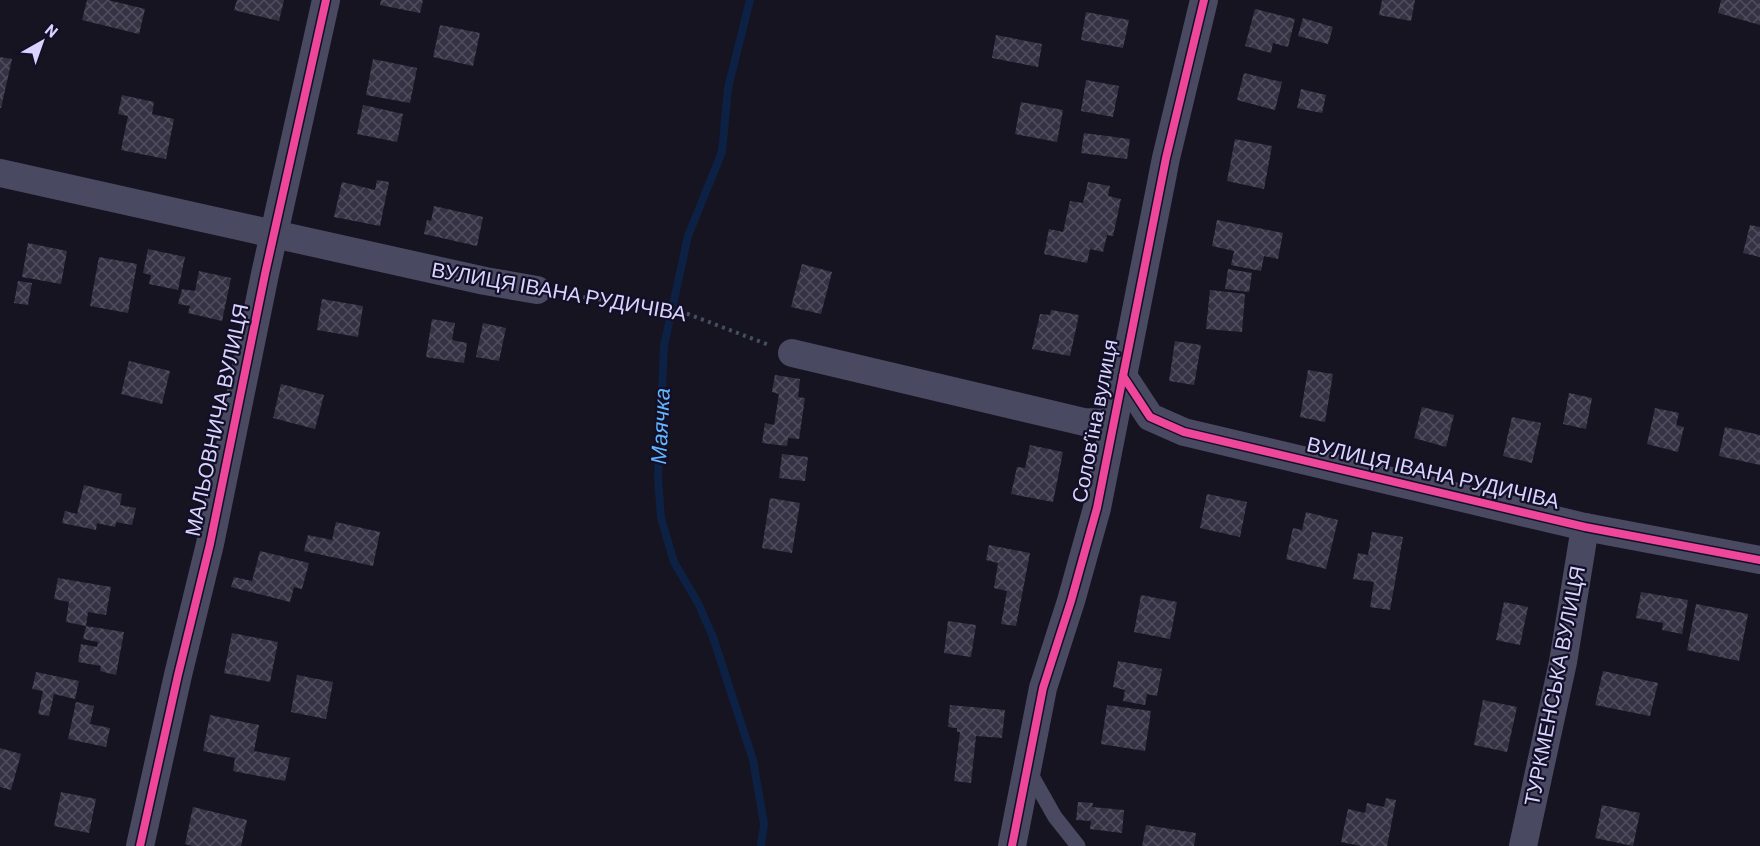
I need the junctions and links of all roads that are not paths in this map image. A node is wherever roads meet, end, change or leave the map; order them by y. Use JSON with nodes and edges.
{"nodes":[{"id":1,"x":326,"y":0,"type":"edge"},
{"id":2,"x":1204,"y":0,"type":"edge"},
{"id":3,"x":0,"y":173,"type":"edge"},
{"id":4,"x":275,"y":235,"type":"junction"},
{"id":5,"x":537,"y":290,"type":"road end"},
{"id":6,"x":792,"y":353,"type":"road end"},
{"id":7,"x":1122,"y":376,"type":"junction"},
{"id":8,"x":1113,"y":423,"type":"junction"},
{"id":9,"x":1585,"y":527,"type":"junction"},
{"id":10,"x":1760,"y":560,"type":"edge"},
{"id":11,"x":1027,"y":768,"type":"junction"},
{"id":12,"x":140,"y":846,"type":"edge"},
{"id":13,"x":1012,"y":846,"type":"edge"},
{"id":14,"x":1078,"y":846,"type":"edge"},
{"id":15,"x":1523,"y":846,"type":"edge"}],
"edges":[{"from":1,"to":4,"type":"street","name":"МАЛЬОВНИЧА ВУЛИЦЯ"},
{"from":2,"to":7,"type":"street","name":"Соловʼїна вулиця"},
{"from":3,"to":4,"type":"street","name":"ВУЛИЦЯ ІВАНА РУДИЧІВА"},
{"from":4,"to":5,"type":"street","name":"ВУЛИЦЯ ІВАНА РУДИЧІВА"},
{"from":4,"to":12,"type":"street","name":"МАЛЬОВНИЧА ВУЛИЦЯ"},
{"from":6,"to":8,"type":"street"},
{"from":7,"to":8,"type":"street","name":"Соловʼїна вулиця"},
{"from":7,"to":9,"type":"street","name":"ВУЛИЦЯ ІВАНА РУДИЧІВА"},
{"from":8,"to":11,"type":"street","name":"Соловʼїна вулиця"},
{"from":9,"to":10,"type":"street","name":"ВУЛИЦЯ ІВАНА РУДИЧІВА"},
{"from":9,"to":15,"type":"street","name":"ТУРКМЕНСЬКА ВУЛИЦЯ"},
{"from":11,"to":13,"type":"street","name":"Соловʼїна вулиця"},
{"from":11,"to":14,"type":"lane"}]}
